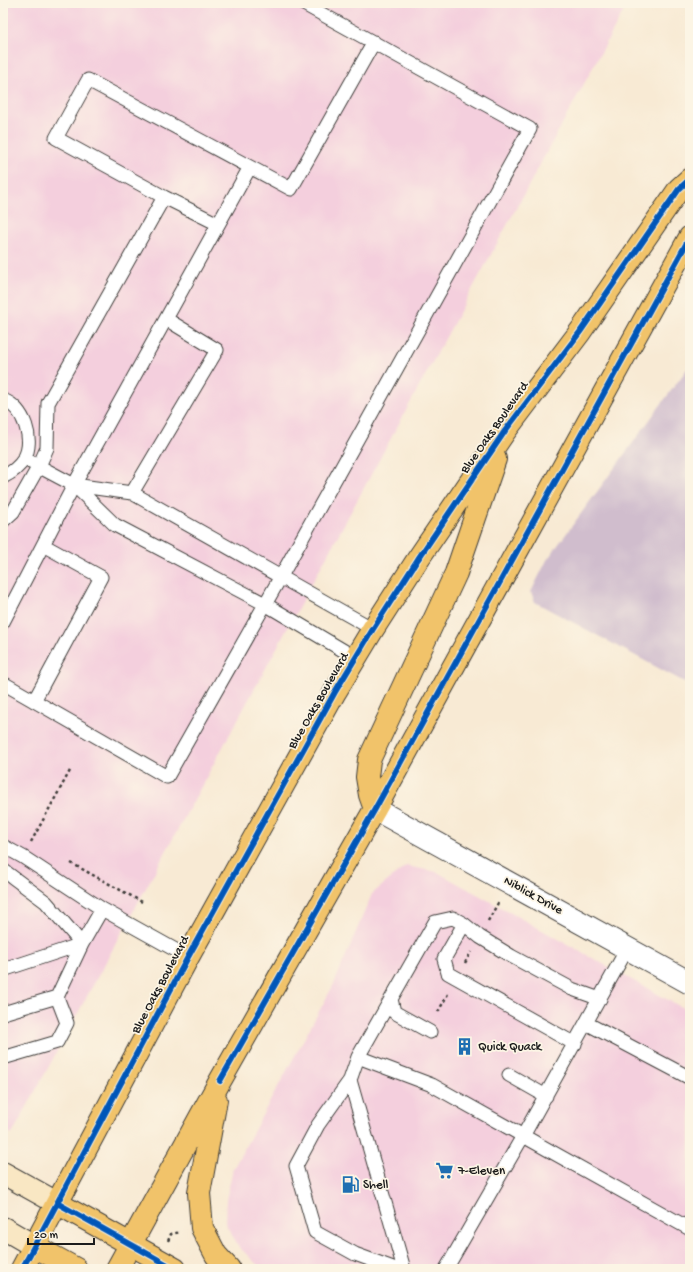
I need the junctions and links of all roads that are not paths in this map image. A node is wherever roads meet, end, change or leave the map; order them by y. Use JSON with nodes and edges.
{"nodes":[{"id":1,"x":302,"y":3,"type":"edge"},
{"id":2,"x":374,"y":42,"type":"junction"},
{"id":3,"x":250,"y":167,"type":"junction"},
{"id":4,"x":690,"y":179,"type":"edge"},
{"id":5,"x":164,"y":197,"type":"junction"},
{"id":6,"x":218,"y":224,"type":"junction"},
{"id":7,"x":690,"y":237,"type":"edge"},
{"id":8,"x":166,"y":319,"type":"junction"},
{"id":9,"x":3,"y":400,"type":"edge"},
{"id":10,"x":505,"y":431,"type":"junction"},
{"id":11,"x":24,"y":459,"type":"junction"},
{"id":12,"x":39,"y":466,"type":"junction"},
{"id":13,"x":3,"y":478,"type":"edge"},
{"id":14,"x":74,"y":485,"type":"junction"},
{"id":15,"x":132,"y":493,"type":"junction"},
{"id":16,"x":3,"y":521,"type":"edge"},
{"id":17,"x":43,"y":545,"type":"junction"},
{"id":18,"x":280,"y":578,"type":"junction"},
{"id":19,"x":265,"y":604,"type":"junction"},
{"id":20,"x":3,"y":622,"type":"edge"},
{"id":21,"x":373,"y":629,"type":"junction"},
{"id":22,"x":356,"y":658,"type":"junction"},
{"id":23,"x":3,"y":683,"type":"edge"},
{"id":24,"x":34,"y":700,"type":"junction"},
{"id":25,"x":375,"y":809,"type":"junction"},
{"id":26,"x":3,"y":846,"type":"edge"},
{"id":27,"x":3,"y":870,"type":"edge"},
{"id":28,"x":102,"y":909,"type":"junction"},
{"id":29,"x":464,"y":924,"type":"junction"},
{"id":30,"x":82,"y":944,"type":"junction"},
{"id":31,"x":628,"y":949,"type":"junction"},
{"id":32,"x":188,"y":957,"type":"junction"},
{"id":33,"x":3,"y":970,"type":"edge"},
{"id":34,"x":690,"y":983,"type":"edge"},
{"id":35,"x":57,"y":997,"type":"junction"},
{"id":36,"x":391,"y":999,"type":"junction"},
{"id":37,"x":600,"y":999,"type":"junction"},
{"id":38,"x":3,"y":1013,"type":"edge"},
{"id":39,"x":586,"y":1023,"type":"junction"},
{"id":40,"x":430,"y":1032,"type":"dead end"},
{"id":41,"x":575,"y":1044,"type":"junction"},
{"id":42,"x":358,"y":1057,"type":"junction"},
{"id":43,"x":3,"y":1058,"type":"edge"},
{"id":44,"x":510,"y":1075,"type":"dead end"},
{"id":45,"x":690,"y":1078,"type":"edge"},
{"id":46,"x":350,"y":1080,"type":"junction"},
{"id":47,"x":220,"y":1081,"type":"junction"},
{"id":48,"x":546,"y":1096,"type":"junction"},
{"id":49,"x":523,"y":1136,"type":"junction"},
{"id":50,"x":3,"y":1173,"type":"edge"},
{"id":51,"x":57,"y":1203,"type":"junction"},
{"id":52,"x":3,"y":1228,"type":"edge"},
{"id":53,"x":690,"y":1229,"type":"edge"},
{"id":54,"x":130,"y":1244,"type":"junction"},
{"id":55,"x":34,"y":1246,"type":"junction"},
{"id":56,"x":22,"y":1269,"type":"edge"},
{"id":57,"x":76,"y":1269,"type":"edge"},
{"id":58,"x":117,"y":1269,"type":"edge"},
{"id":59,"x":175,"y":1269,"type":"edge"},
{"id":60,"x":229,"y":1269,"type":"edge"},
{"id":61,"x":396,"y":1269,"type":"edge"},
{"id":62,"x":404,"y":1269,"type":"edge"},
{"id":63,"x":446,"y":1269,"type":"edge"}],
"edges":[{"from":1,"to":2,"type":"lane"},
{"from":2,"to":3,"type":"lane"},
{"from":2,"to":18,"type":"lane"},
{"from":3,"to":5,"type":"lane"},
{"from":3,"to":6,"type":"lane"},
{"from":4,"to":10,"type":"main road","name":"Blue Oaks Boulevard"},
{"from":5,"to":6,"type":"lane"},
{"from":5,"to":12,"type":"lane"},
{"from":6,"to":8,"type":"lane"},
{"from":7,"to":25,"type":"main road"},
{"from":8,"to":14,"type":"lane"},
{"from":8,"to":15,"type":"lane"},
{"from":9,"to":11,"type":"lane"},
{"from":10,"to":21,"type":"main road","name":"Blue Oaks Boulevard"},
{"from":10,"to":25,"type":"main road"},
{"from":11,"to":12,"type":"lane"},
{"from":11,"to":13,"type":"lane"},
{"from":12,"to":14,"type":"lane"},
{"from":12,"to":16,"type":"lane"},
{"from":14,"to":15,"type":"lane"},
{"from":14,"to":17,"type":"lane"},
{"from":14,"to":19,"type":"lane"},
{"from":15,"to":18,"type":"lane"},
{"from":17,"to":20,"type":"lane"},
{"from":17,"to":24,"type":"lane"},
{"from":18,"to":19,"type":"lane"},
{"from":18,"to":21,"type":"lane"},
{"from":19,"to":22,"type":"lane"},
{"from":19,"to":24,"type":"lane"},
{"from":21,"to":22,"type":"main road","name":"Blue Oaks Boulevard"},
{"from":22,"to":32,"type":"main road","name":"Blue Oaks Boulevard"},
{"from":23,"to":24,"type":"lane"},
{"from":25,"to":31,"type":"street","name":"Niblick Drive"},
{"from":25,"to":47,"type":"main road"},
{"from":26,"to":28,"type":"lane"},
{"from":27,"to":30,"type":"lane"},
{"from":28,"to":30,"type":"lane"},
{"from":28,"to":32,"type":"lane"},
{"from":29,"to":36,"type":"lane"},
{"from":29,"to":37,"type":"lane"},
{"from":29,"to":41,"type":"lane"},
{"from":30,"to":33,"type":"lane"},
{"from":30,"to":35,"type":"lane"},
{"from":31,"to":34,"type":"street","name":"Niblick Drive"},
{"from":31,"to":37,"type":"lane"},
{"from":32,"to":51,"type":"main road","name":"Blue Oaks Boulevard"},
{"from":35,"to":38,"type":"lane"},
{"from":35,"to":43,"type":"lane"},
{"from":36,"to":40,"type":"lane"},
{"from":36,"to":42,"type":"lane"},
{"from":37,"to":39,"type":"lane"},
{"from":39,"to":41,"type":"lane"},
{"from":39,"to":45,"type":"lane"},
{"from":41,"to":48,"type":"lane"},
{"from":42,"to":46,"type":"lane"},
{"from":42,"to":49,"type":"lane"},
{"from":44,"to":48,"type":"lane"},
{"from":46,"to":61,"type":"lane"},
{"from":46,"to":62,"type":"lane"},
{"from":47,"to":54,"type":"main road"},
{"from":47,"to":60,"type":"main road"},
{"from":48,"to":49,"type":"lane"},
{"from":49,"to":53,"type":"lane"},
{"from":49,"to":63,"type":"lane"},
{"from":50,"to":51,"type":"street"},
{"from":51,"to":54,"type":"main road"},
{"from":51,"to":55,"type":"main road","name":"Blue Oaks Boulevard"},
{"from":52,"to":55,"type":"street"},
{"from":54,"to":58,"type":"main road"},
{"from":54,"to":59,"type":"main road"},
{"from":55,"to":56,"type":"main road","name":"Blue Oaks Boulevard"},
{"from":55,"to":57,"type":"main road"}]}
